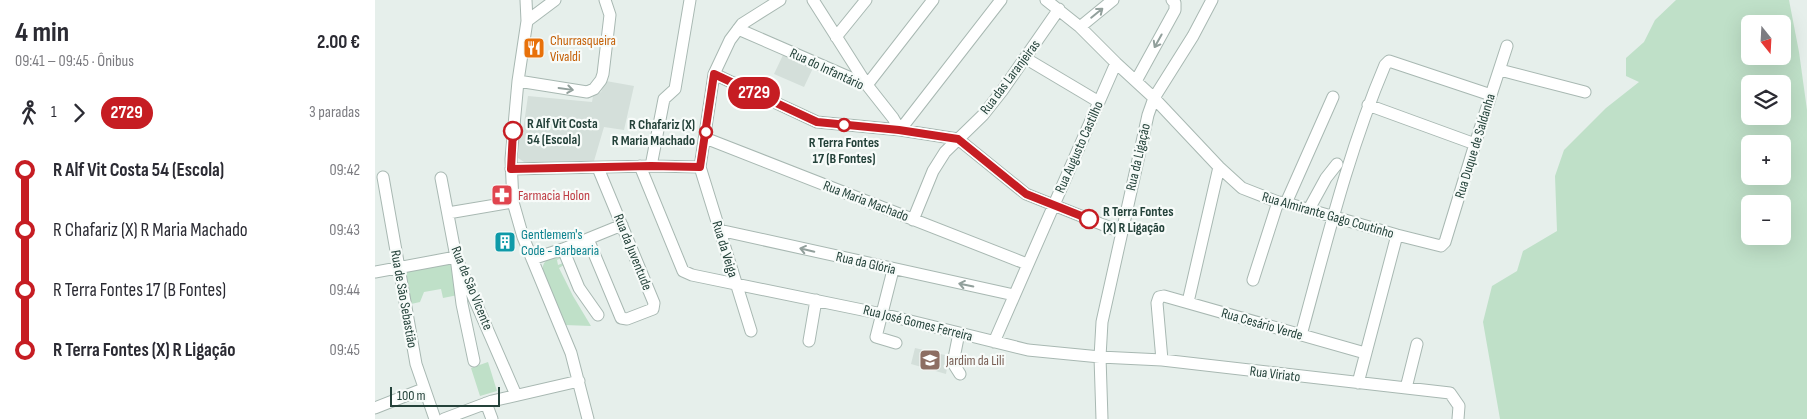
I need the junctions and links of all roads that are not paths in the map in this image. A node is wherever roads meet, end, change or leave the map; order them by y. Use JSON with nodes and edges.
{"nodes":[{"id":1,"x":526,"y":0,"type":"edge"},
{"id":2,"x":555,"y":0,"type":"edge"},
{"id":3,"x":605,"y":0,"type":"edge"},
{"id":4,"x":690,"y":0,"type":"edge"},
{"id":5,"x":779,"y":0,"type":"edge"},
{"id":6,"x":813,"y":0,"type":"edge"},
{"id":7,"x":866,"y":0,"type":"edge"},
{"id":8,"x":933,"y":0,"type":"edge"},
{"id":9,"x":1001,"y":0,"type":"edge"},
{"id":10,"x":1046,"y":0,"type":"edge"},
{"id":11,"x":1113,"y":0,"type":"edge"},
{"id":12,"x":1173,"y":0,"type":"edge"},
{"id":13,"x":1212,"y":0,"type":"edge"},
{"id":14,"x":1059,"y":9,"type":"junction"},
{"id":15,"x":527,"y":21,"type":"junction"},
{"id":16,"x":1080,"y":27,"type":"junction"},
{"id":17,"x":738,"y":29,"type":"junction"},
{"id":18,"x":836,"y":37,"type":"junction"},
{"id":19,"x":1507,"y":46,"type":"dead end"},
{"id":20,"x":1025,"y":58,"type":"junction"},
{"id":21,"x":1116,"y":64,"type":"junction"},
{"id":22,"x":1500,"y":70,"type":"junction"},
{"id":23,"x":714,"y":74,"type":"junction"},
{"id":24,"x":853,"y":74,"type":"junction"},
{"id":25,"x":1134,"y":80,"type":"junction"},
{"id":26,"x":518,"y":81,"type":"junction"},
{"id":27,"x":1108,"y":81,"type":"junction"},
{"id":28,"x":867,"y":85,"type":"junction"},
{"id":29,"x":1585,"y":92,"type":"dead end"},
{"id":30,"x":1491,"y":95,"type":"junction"},
{"id":31,"x":1333,"y":97,"type":"dead end"},
{"id":32,"x":1153,"y":98,"type":"junction"},
{"id":33,"x":1099,"y":102,"type":"junction"},
{"id":34,"x":1368,"y":105,"type":"junction"},
{"id":35,"x":899,"y":130,"type":"junction"},
{"id":36,"x":705,"y":138,"type":"junction"},
{"id":37,"x":958,"y":139,"type":"junction"},
{"id":38,"x":1475,"y":144,"type":"junction"},
{"id":39,"x":1337,"y":164,"type":"dead end"},
{"id":40,"x":646,"y":166,"type":"junction"},
{"id":41,"x":700,"y":167,"type":"junction"},
{"id":42,"x":1219,"y":167,"type":"junction"},
{"id":43,"x":598,"y":168,"type":"junction"},
{"id":44,"x":511,"y":169,"type":"junction"},
{"id":45,"x":383,"y":177,"type":"dead end"},
{"id":46,"x":441,"y":178,"type":"dead end"},
{"id":47,"x":513,"y":202,"type":"junction"},
{"id":48,"x":1282,"y":202,"type":"junction"},
{"id":49,"x":1053,"y":205,"type":"junction"},
{"id":50,"x":1309,"y":209,"type":"junction"},
{"id":51,"x":447,"y":213,"type":"junction"},
{"id":52,"x":1334,"y":216,"type":"junction"},
{"id":53,"x":913,"y":220,"type":"junction"},
{"id":54,"x":622,"y":225,"type":"junction"},
{"id":55,"x":719,"y":230,"type":"junction"},
{"id":56,"x":1121,"y":232,"type":"junction"},
{"id":57,"x":1397,"y":235,"type":"junction"},
{"id":58,"x":588,"y":239,"type":"junction"},
{"id":59,"x":1441,"y":246,"type":"joint"},
{"id":60,"x":563,"y":249,"type":"junction"},
{"id":61,"x":456,"y":257,"type":"junction"},
{"id":62,"x":532,"y":259,"type":"junction"},
{"id":63,"x":1027,"y":264,"type":"junction"},
{"id":64,"x":399,"y":268,"type":"junction"},
{"id":65,"x":893,"y":270,"type":"junction"},
{"id":66,"x":375,"y":272,"type":"edge"},
{"id":67,"x":1253,"y":280,"type":"dead end"},
{"id":68,"x":736,"y":284,"type":"junction"},
{"id":69,"x":1014,"y":295,"type":"junction"},
{"id":70,"x":816,"y":300,"type":"junction"},
{"id":71,"x":1188,"y":302,"type":"junction"},
{"id":72,"x":882,"y":314,"type":"junction"},
{"id":73,"x":598,"y":315,"type":"dead end"},
{"id":74,"x":751,"y":332,"type":"dead end"},
{"id":75,"x":959,"y":333,"type":"junction"},
{"id":76,"x":1301,"y":335,"type":"junction"},
{"id":77,"x":809,"y":342,"type":"dead end"},
{"id":78,"x":994,"y":342,"type":"junction"},
{"id":79,"x":896,"y":343,"type":"dead end"},
{"id":80,"x":1417,"y":344,"type":"dead end"},
{"id":81,"x":1365,"y":353,"type":"junction"},
{"id":82,"x":1100,"y":357,"type":"junction"},
{"id":83,"x":1162,"y":360,"type":"junction"},
{"id":84,"x":474,"y":361,"type":"dead end"},
{"id":85,"x":961,"y":374,"type":"dead end"},
{"id":86,"x":579,"y":381,"type":"junction"},
{"id":87,"x":1358,"y":383,"type":"junction"},
{"id":88,"x":1406,"y":388,"type":"junction"},
{"id":89,"x":423,"y":389,"type":"junction"},
{"id":90,"x":516,"y":395,"type":"junction"},
{"id":91,"x":487,"y":403,"type":"junction"},
{"id":92,"x":375,"y":408,"type":"edge"},
{"id":93,"x":435,"y":419,"type":"edge"},
{"id":94,"x":443,"y":419,"type":"edge"},
{"id":95,"x":493,"y":419,"type":"edge"},
{"id":96,"x":588,"y":419,"type":"edge"},
{"id":97,"x":1102,"y":419,"type":"edge"},
{"id":98,"x":1458,"y":419,"type":"edge"}],
"edges":[{"from":1,"to":15,"type":"street"},
{"from":2,"to":15,"type":"street"},
{"from":26,"to":3,"type":"street","one_way":true},
{"from":4,"to":40,"type":"street"},
{"from":5,"to":17,"type":"street"},
{"from":6,"to":18,"type":"street","name":"Rua do Infantário"},
{"from":7,"to":18,"type":"street"},
{"from":8,"to":28,"type":"street"},
{"from":9,"to":35,"type":"street"},
{"from":10,"to":14,"type":"street","name":"Rua Almirante Gago Coutinho"},
{"from":16,"to":11,"type":"street","one_way":true},
{"from":12,"to":25,"type":"street","one_way":true},
{"from":13,"to":32,"type":"street","name":"Rua da Ligação"},
{"from":14,"to":16,"type":"street","name":"Rua Almirante Gago Coutinho"},
{"from":14,"to":20,"type":"street","name":"Rua das Laranjeiras"},
{"from":15,"to":26,"type":"street"},
{"from":16,"to":21,"type":"street","name":"Rua Almirante Gago Coutinho"},
{"from":17,"to":23,"type":"street"},
{"from":17,"to":24,"type":"street","name":"Rua do Infantário"},
{"from":18,"to":24,"type":"street","name":"Rua do Infantário"},
{"from":19,"to":22,"type":"street","name":"Rua Duque de Saldanha"},
{"from":20,"to":33,"type":"street"},
{"from":20,"to":37,"type":"street","name":"Rua das Laranjeiras"},
{"from":21,"to":25,"type":"street","name":"Rua Almirante Gago Coutinho"},
{"from":21,"to":27,"type":"street","name":"Rua Augusto Castilho"},
{"from":22,"to":29,"type":"street"},
{"from":22,"to":30,"type":"street","name":"Rua Duque de Saldanha"},
{"from":23,"to":35,"type":"street"},
{"from":23,"to":36,"type":"street"},
{"from":24,"to":28,"type":"street","name":"Rua do Infantário"},
{"from":25,"to":27,"type":"street"},
{"from":25,"to":32,"type":"street","name":"Rua Almirante Gago Coutinho"},
{"from":26,"to":44,"type":"street"},
{"from":27,"to":33,"type":"street","name":"Rua Augusto Castilho"},
{"from":28,"to":35,"type":"street","name":"Rua do Infantário"},
{"from":30,"to":34,"type":"street"},
{"from":30,"to":38,"type":"street","name":"Rua Duque de Saldanha"},
{"from":31,"to":48,"type":"street"},
{"from":32,"to":42,"type":"street","name":"Rua Almirante Gago Coutinho"},
{"from":32,"to":56,"type":"street","name":"Rua da Ligação"},
{"from":33,"to":49,"type":"street","name":"Rua Augusto Castilho"},
{"from":34,"to":38,"type":"street"},
{"from":34,"to":52,"type":"street"},
{"from":35,"to":37,"type":"street"},
{"from":36,"to":41,"type":"street"},
{"from":36,"to":53,"type":"street","name":"Rua Maria Machado"},
{"from":37,"to":49,"type":"street"},
{"from":37,"to":53,"type":"street","name":"Rua das Laranjeiras"},
{"from":38,"to":59,"type":"street","name":"Rua Duque de Saldanha"},
{"from":39,"to":50,"type":"street"},
{"from":40,"to":41,"type":"street"},
{"from":40,"to":43,"type":"street"},
{"from":40,"to":68,"type":"street","name":"Rua José Gomes Ferreira"},
{"from":41,"to":55,"type":"street","name":"Rua da Veiga"},
{"from":42,"to":48,"type":"street","name":"Rua Almirante Gago Coutinho"},
{"from":42,"to":71,"type":"street"},
{"from":43,"to":44,"type":"street"},
{"from":43,"to":54,"type":"street","name":"Rua da Juventude"},
{"from":44,"to":47,"type":"street"},
{"from":45,"to":64,"type":"street","name":"Rua de São Sebastião"},
{"from":46,"to":51,"type":"street","name":"Rua de São Vicente"},
{"from":47,"to":51,"type":"street"},
{"from":47,"to":62,"type":"street"},
{"from":48,"to":50,"type":"street","name":"Rua Almirante Gago Coutinho"},
{"from":48,"to":67,"type":"street"},
{"from":49,"to":56,"type":"street"},
{"from":49,"to":63,"type":"street","name":"Rua Augusto Castilho"},
{"from":50,"to":52,"type":"street","name":"Rua Almirante Gago Coutinho"},
{"from":51,"to":61,"type":"street","name":"Rua de São Vicente"},
{"from":52,"to":57,"type":"street","name":"Rua Almirante Gago Coutinho"},
{"from":52,"to":76,"type":"street"},
{"from":53,"to":63,"type":"street","name":"Rua Maria Machado"},
{"from":54,"to":58,"type":"street"},
{"from":54,"to":58,"type":"street","name":"Rua da Juventude"},
{"from":65,"to":55,"type":"street","name":"Rua da Glória","one_way":true},
{"from":55,"to":68,"type":"street","name":"Rua da Veiga"},
{"from":56,"to":82,"type":"street","name":"Rua da Ligação"},
{"from":57,"to":59,"type":"street","name":"Rua Almirante Gago Coutinho"},
{"from":57,"to":81,"type":"street"},
{"from":58,"to":60,"type":"street"},
{"from":60,"to":62,"type":"street"},
{"from":60,"to":73,"type":"street"},
{"from":61,"to":64,"type":"street"},
{"from":61,"to":84,"type":"street"},
{"from":61,"to":90,"type":"street","name":"Rua de São Vicente"},
{"from":62,"to":86,"type":"street"},
{"from":63,"to":69,"type":"street","name":"Rua Augusto Castilho"},
{"from":64,"to":66,"type":"street"},
{"from":64,"to":89,"type":"street","name":"Rua de São Sebastião"},
{"from":69,"to":65,"type":"street","name":"Rua da Glória","one_way":true},
{"from":65,"to":72,"type":"street"},
{"from":68,"to":70,"type":"street","name":"Rua José Gomes Ferreira"},
{"from":68,"to":74,"type":"street","name":"Rua da Veiga"},
{"from":69,"to":78,"type":"street","name":"Rua Augusto Castilho"},
{"from":70,"to":72,"type":"street","name":"Rua José Gomes Ferreira"},
{"from":70,"to":77,"type":"street"},
{"from":71,"to":76,"type":"street","name":"Rua Cesário Verde"},
{"from":71,"to":83,"type":"street","name":"Rua Cesário Verde"},
{"from":72,"to":75,"type":"street","name":"Rua José Gomes Ferreira"},
{"from":72,"to":79,"type":"street"},
{"from":75,"to":78,"type":"street","name":"Rua José Gomes Ferreira"},
{"from":75,"to":85,"type":"street"},
{"from":76,"to":81,"type":"street","name":"Rua Cesário Verde"},
{"from":78,"to":82,"type":"street","name":"Rua José Gomes Ferreira"},
{"from":80,"to":88,"type":"street"},
{"from":81,"to":87,"type":"street"},
{"from":82,"to":83,"type":"street","name":"Rua Viriato"},
{"from":82,"to":97,"type":"street","name":"Rua da Ligação"},
{"from":83,"to":87,"type":"street","name":"Rua Viriato"},
{"from":86,"to":90,"type":"street"},
{"from":86,"to":96,"type":"street"},
{"from":87,"to":88,"type":"street","name":"Rua Viriato"},
{"from":88,"to":98,"type":"street","name":"Rua Viriato"},
{"from":89,"to":92,"type":"street"},
{"from":89,"to":93,"type":"street","name":"Rua de São Sebastião"},
{"from":90,"to":91,"type":"street"},
{"from":91,"to":94,"type":"street"},
{"from":91,"to":95,"type":"street"}]}
